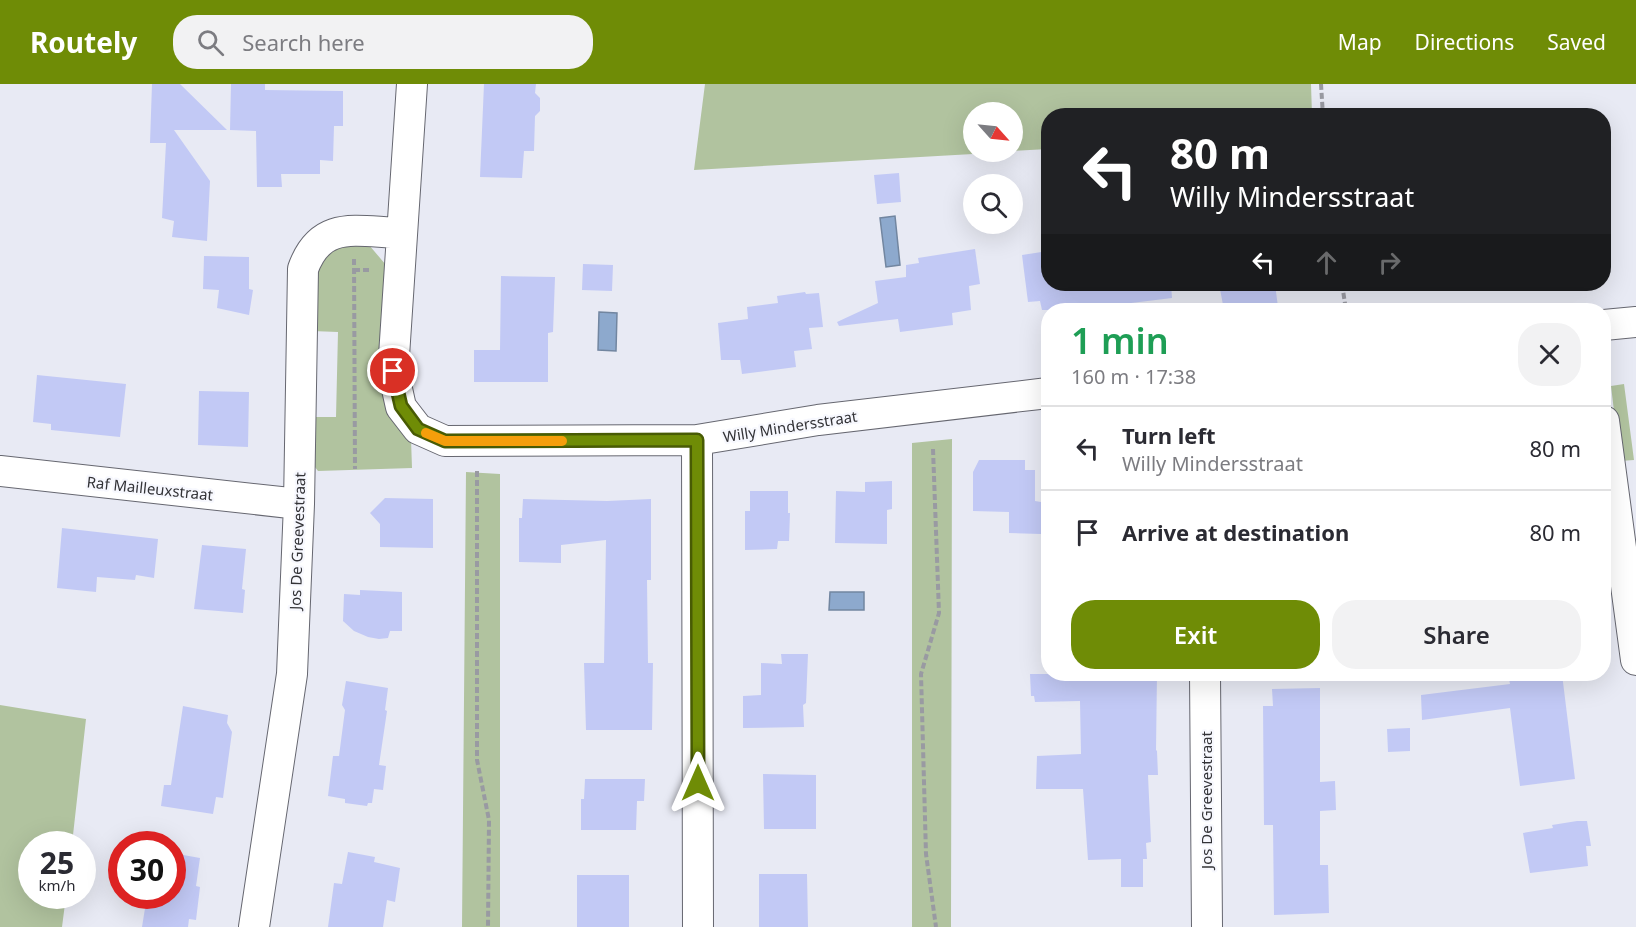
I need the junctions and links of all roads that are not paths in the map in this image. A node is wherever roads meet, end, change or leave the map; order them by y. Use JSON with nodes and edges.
{"nodes":[{"id":1,"x":412,"y":84,"type":"edge"},
{"id":2,"x":401,"y":233,"type":"junction"},
{"id":3,"x":1636,"y":322,"type":"edge"},
{"id":4,"x":1611,"y":324,"type":"edge"},
{"id":5,"x":1041,"y":394,"type":"edge"},
{"id":6,"x":697,"y":440,"type":"junction"},
{"id":7,"x":0,"y":471,"type":"edge"},
{"id":8,"x":1611,"y":473,"type":"edge"},
{"id":9,"x":299,"y":504,"type":"junction"},
{"id":10,"x":1636,"y":660,"type":"edge"},
{"id":11,"x":1205,"y":681,"type":"edge"},
{"id":12,"x":254,"y":927,"type":"edge"},
{"id":13,"x":698,"y":927,"type":"edge"},
{"id":14,"x":1207,"y":927,"type":"edge"}],
"edges":[{"from":1,"to":2,"type":"street","name":"Willy Mindersstraat"},
{"from":2,"to":6,"type":"street","name":"Willy Mindersstraat"},
{"from":2,"to":9,"type":"street","name":"Jos De Greevestraat"},
{"from":3,"to":4,"type":"street"},
{"from":5,"to":6,"type":"street","name":"Willy Mindersstraat"},
{"from":6,"to":13,"type":"street"},
{"from":7,"to":9,"type":"street","name":"Raf Mailleuxstraat"},
{"from":8,"to":10,"type":"street"},
{"from":9,"to":12,"type":"street","name":"Jos De Greevestraat"},
{"from":11,"to":14,"type":"street","name":"Jos De Greevestraat"}]}
